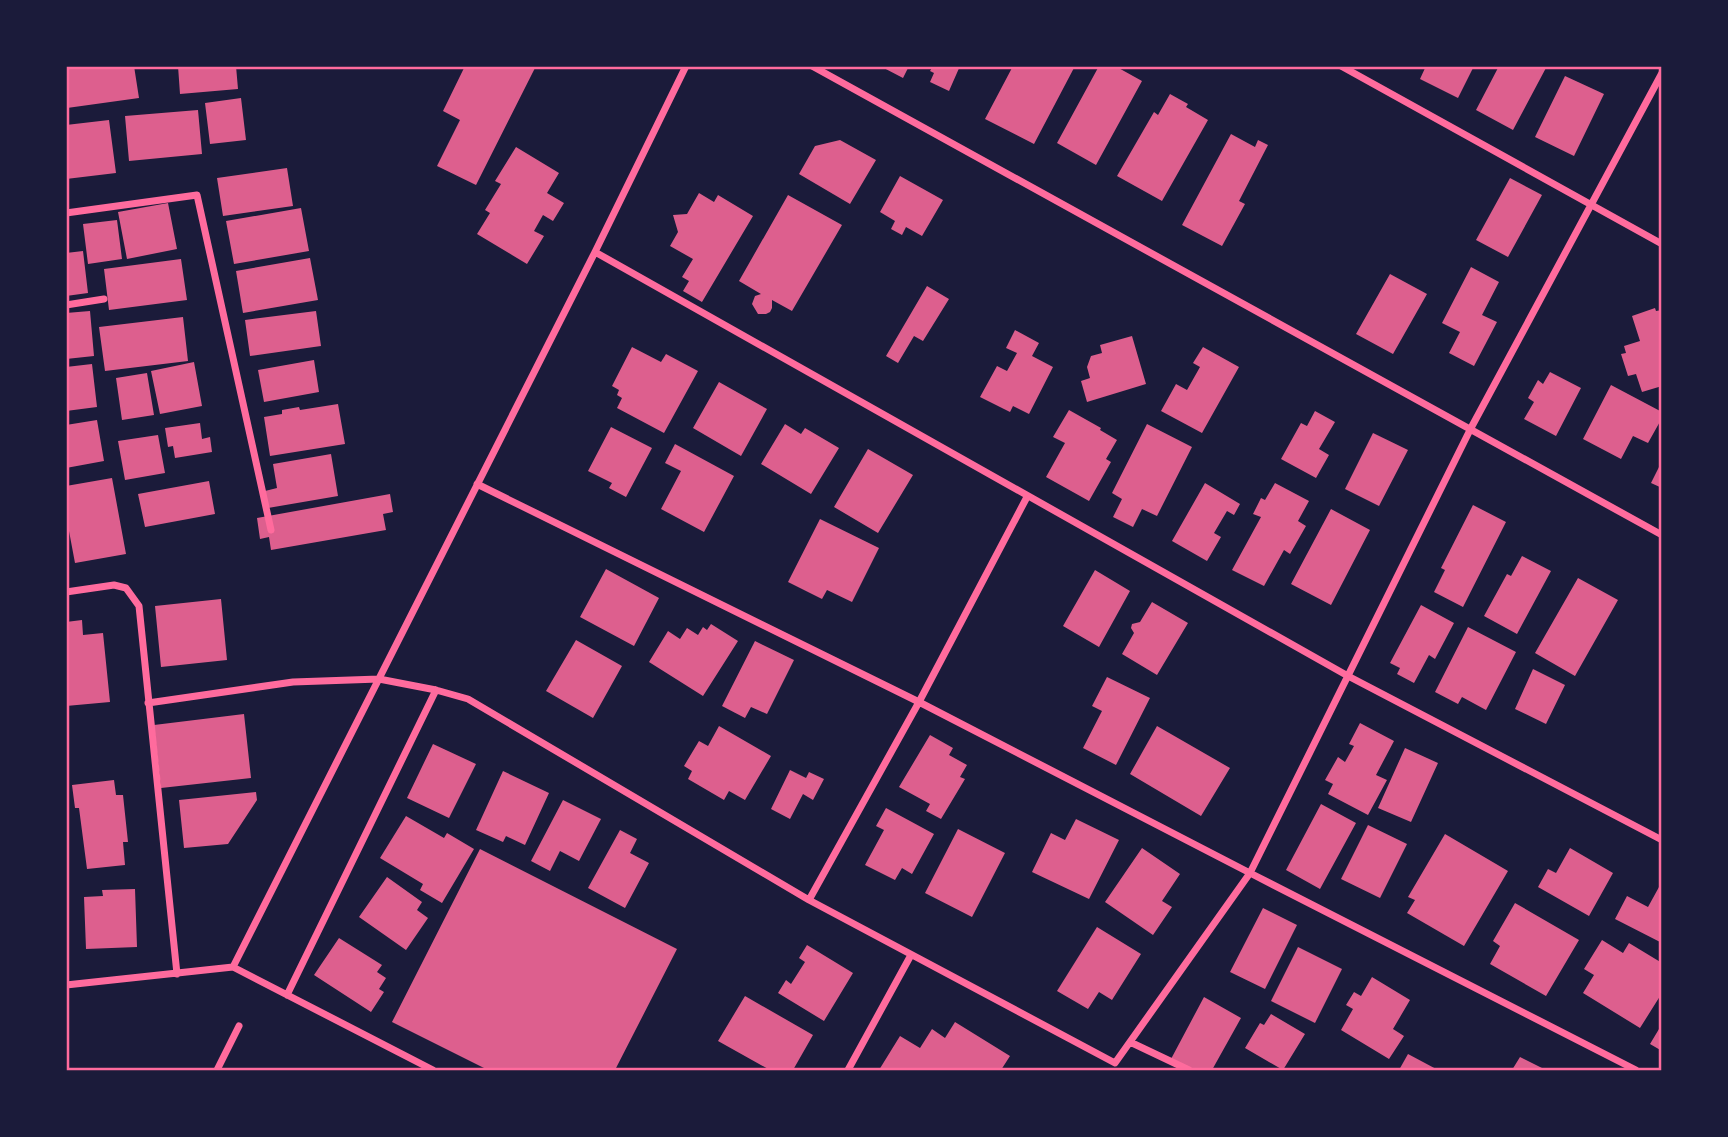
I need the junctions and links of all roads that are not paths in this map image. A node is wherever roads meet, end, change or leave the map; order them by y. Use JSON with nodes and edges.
{"nodes":[{"id":1,"x":686,"y":66,"type":"edge"},
{"id":2,"x":812,"y":66,"type":"edge"},
{"id":3,"x":1341,"y":66,"type":"edge"},
{"id":4,"x":1661,"y":73,"type":"edge"},
{"id":5,"x":1590,"y":206,"type":"junction"},
{"id":6,"x":66,"y":213,"type":"edge"},
{"id":7,"x":1661,"y":244,"type":"edge"},
{"id":8,"x":595,"y":252,"type":"junction"},
{"id":9,"x":104,"y":299,"type":"dead end"},
{"id":10,"x":66,"y":305,"type":"edge"},
{"id":11,"x":1471,"y":428,"type":"junction"},
{"id":12,"x":477,"y":484,"type":"junction"},
{"id":13,"x":1027,"y":497,"type":"junction"},
{"id":14,"x":271,"y":530,"type":"dead end"},
{"id":15,"x":1661,"y":535,"type":"edge"},
{"id":16,"x":66,"y":592,"type":"edge"},
{"id":17,"x":1348,"y":676,"type":"junction"},
{"id":18,"x":379,"y":678,"type":"junction"},
{"id":19,"x":436,"y":690,"type":"junction"},
{"id":20,"x":919,"y":702,"type":"junction"},
{"id":21,"x":148,"y":703,"type":"junction"},
{"id":22,"x":1661,"y":840,"type":"edge"},
{"id":23,"x":1250,"y":873,"type":"junction"},
{"id":24,"x":809,"y":900,"type":"junction"},
{"id":25,"x":911,"y":955,"type":"junction"},
{"id":26,"x":233,"y":967,"type":"junction"},
{"id":27,"x":177,"y":974,"type":"junction"},
{"id":28,"x":66,"y":985,"type":"edge"},
{"id":29,"x":287,"y":995,"type":"junction"},
{"id":30,"x":239,"y":1026,"type":"dead end"},
{"id":31,"x":1130,"y":1042,"type":"junction"},
{"id":32,"x":1113,"y":1067,"type":"edge"},
{"id":33,"x":217,"y":1070,"type":"edge"},
{"id":34,"x":433,"y":1070,"type":"edge"},
{"id":35,"x":848,"y":1070,"type":"edge"},
{"id":36,"x":1189,"y":1070,"type":"edge"},
{"id":37,"x":1636,"y":1070,"type":"edge"}],
"edges":[{"from":1,"to":8,"type":"street"},
{"from":2,"to":11,"type":"street"},
{"from":3,"to":5,"type":"street"},
{"from":4,"to":5,"type":"street"},
{"from":5,"to":7,"type":"street"},
{"from":5,"to":11,"type":"street"},
{"from":6,"to":14,"type":"street"},
{"from":8,"to":12,"type":"street"},
{"from":8,"to":13,"type":"street"},
{"from":9,"to":10,"type":"street"},
{"from":11,"to":15,"type":"street"},
{"from":11,"to":17,"type":"street"},
{"from":12,"to":18,"type":"street"},
{"from":12,"to":20,"type":"street"},
{"from":13,"to":17,"type":"street"},
{"from":13,"to":20,"type":"street"},
{"from":16,"to":21,"type":"street"},
{"from":17,"to":22,"type":"street"},
{"from":17,"to":23,"type":"street"},
{"from":18,"to":19,"type":"street"},
{"from":18,"to":21,"type":"street"},
{"from":18,"to":26,"type":"street"},
{"from":19,"to":24,"type":"street"},
{"from":19,"to":29,"type":"street"},
{"from":20,"to":23,"type":"street"},
{"from":20,"to":24,"type":"street"},
{"from":21,"to":27,"type":"street"},
{"from":23,"to":31,"type":"street"},
{"from":23,"to":37,"type":"street"},
{"from":24,"to":25,"type":"street"},
{"from":25,"to":32,"type":"street"},
{"from":25,"to":35,"type":"street"},
{"from":26,"to":27,"type":"street"},
{"from":26,"to":29,"type":"street"},
{"from":27,"to":28,"type":"street"},
{"from":29,"to":34,"type":"street"},
{"from":30,"to":33,"type":"street"},
{"from":31,"to":32,"type":"street"},
{"from":31,"to":36,"type":"street"}]}
